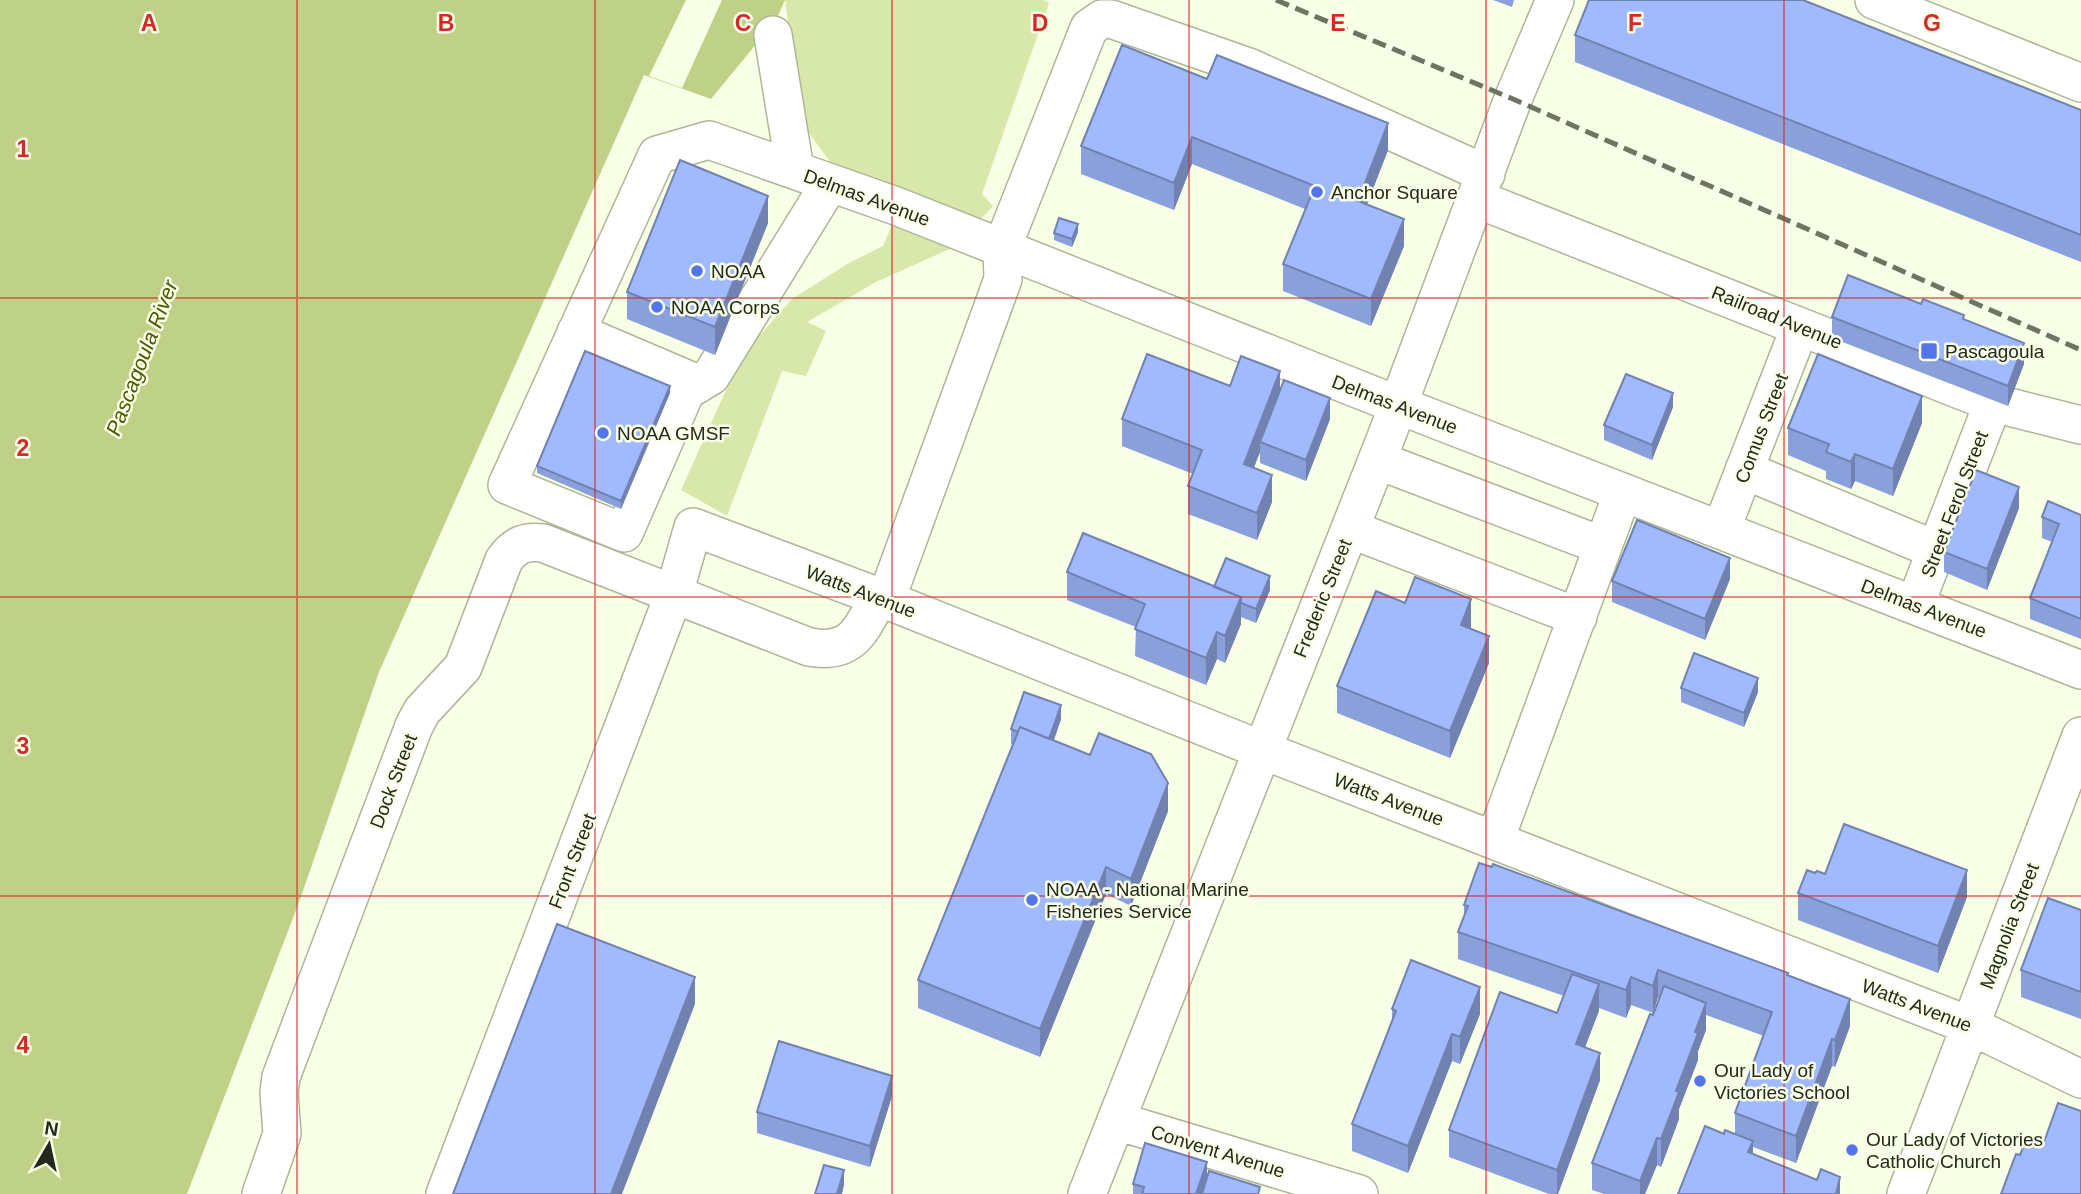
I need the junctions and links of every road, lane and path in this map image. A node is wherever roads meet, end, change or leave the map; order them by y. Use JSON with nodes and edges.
{"nodes":[{"id":1,"x":1555,"y":0,"type":"edge"},
{"id":2,"x":1874,"y":0,"type":"edge"},
{"id":3,"x":772,"y":35,"type":"dead end"},
{"id":4,"x":2081,"y":83,"type":"edge"},
{"id":5,"x":795,"y":170,"type":"junction"},
{"id":6,"x":831,"y":183,"type":"junction"},
{"id":7,"x":1481,"y":187,"type":"junction"},
{"id":8,"x":1002,"y":248,"type":"junction"},
{"id":9,"x":1800,"y":327,"type":"junction"},
{"id":10,"x":576,"y":332,"type":"junction"},
{"id":11,"x":698,"y":384,"type":"junction"},
{"id":12,"x":1993,"y":403,"type":"junction"},
{"id":13,"x":1398,"y":405,"type":"junction"},
{"id":14,"x":2081,"y":425,"type":"edge"},
{"id":15,"x":1377,"y":460,"type":"junction"},
{"id":16,"x":1744,"y":470,"type":"junction"},
{"id":17,"x":1623,"y":492,"type":"junction"},
{"id":18,"x":693,"y":527,"type":"joint"},
{"id":19,"x":1350,"y":529,"type":"junction"},
{"id":20,"x":1721,"y":530,"type":"junction"},
{"id":21,"x":1603,"y":546,"type":"junction"},
{"id":22,"x":1936,"y":550,"type":"junction"},
{"id":23,"x":674,"y":594,"type":"junction"},
{"id":24,"x":882,"y":599,"type":"junction"},
{"id":25,"x":1915,"y":605,"type":"junction"},
{"id":26,"x":1578,"y":617,"type":"junction"},
{"id":27,"x":2081,"y":670,"type":"edge"},
{"id":28,"x":2081,"y":736,"type":"edge"},
{"id":29,"x":1262,"y":750,"type":"junction"},
{"id":30,"x":1495,"y":841,"type":"junction"},
{"id":31,"x":1971,"y":1026,"type":"junction"},
{"id":32,"x":2081,"y":1079,"type":"edge"},
{"id":33,"x":1117,"y":1121,"type":"junction"},
{"id":34,"x":261,"y":1194,"type":"edge"},
{"id":35,"x":445,"y":1194,"type":"edge"},
{"id":36,"x":1087,"y":1194,"type":"edge"},
{"id":37,"x":1359,"y":1194,"type":"edge"},
{"id":38,"x":1906,"y":1194,"type":"edge"}],
"edges":[{"from":1,"to":7,"type":"street","name":"Frederic Street"},
{"from":2,"to":4,"type":"street"},
{"from":3,"to":5,"type":"street"},
{"from":5,"to":6,"type":"street","name":"Delmas Avenue"},
{"from":5,"to":10,"type":"street","name":"Delmas Avenue"},
{"from":6,"to":8,"type":"street","name":"Delmas Avenue"},
{"from":6,"to":11,"type":"street"},
{"from":7,"to":8,"type":"street","name":"Railroad Avenue"},
{"from":7,"to":9,"type":"street","name":"Railroad Avenue"},
{"from":7,"to":13,"type":"street","name":"Frederic Street"},
{"from":8,"to":13,"type":"street","name":"Delmas Avenue"},
{"from":8,"to":24,"type":"street"},
{"from":9,"to":12,"type":"street","name":"Railroad Avenue"},
{"from":9,"to":16,"type":"street","name":"Comus Street"},
{"from":10,"to":11,"type":"street"},
{"from":10,"to":11,"type":"street"},
{"from":12,"to":14,"type":"street","name":"Railroad Avenue"},
{"from":12,"to":22,"type":"street","name":"Street Ferol Street"},
{"from":13,"to":15,"type":"street","name":"Frederic Street"},
{"from":13,"to":17,"type":"street","name":"Delmas Avenue"},
{"from":15,"to":19,"type":"street","name":"Frederic Street"},
{"from":15,"to":21,"type":"street"},
{"from":16,"to":20,"type":"street","name":"Comus Street"},
{"from":16,"to":22,"type":"street"},
{"from":17,"to":20,"type":"street","name":"Delmas Avenue"},
{"from":17,"to":21,"type":"street"},
{"from":18,"to":23,"type":"street","name":"Front Street"},
{"from":18,"to":24,"type":"street","name":"Watts Avenue"},
{"from":19,"to":26,"type":"street"},
{"from":19,"to":29,"type":"street","name":"Frederic Street"},
{"from":20,"to":25,"type":"street","name":"Delmas Avenue"},
{"from":21,"to":26,"type":"street"},
{"from":22,"to":25,"type":"street","name":"Street Ferol Street"},
{"from":23,"to":24,"type":"street","name":"Dock Street"},
{"from":23,"to":34,"type":"street","name":"Dock Street"},
{"from":23,"to":35,"type":"street","name":"Front Street"},
{"from":24,"to":29,"type":"street","name":"Watts Avenue"},
{"from":25,"to":27,"type":"street","name":"Delmas Avenue"},
{"from":26,"to":30,"type":"street"},
{"from":28,"to":31,"type":"street","name":"Magnolia Street"},
{"from":29,"to":30,"type":"street","name":"Watts Avenue"},
{"from":29,"to":33,"type":"street","name":"Frederic Street"},
{"from":30,"to":31,"type":"street","name":"Watts Avenue"},
{"from":31,"to":32,"type":"street","name":"Watts Avenue"},
{"from":31,"to":38,"type":"street","name":"Magnolia Street"},
{"from":33,"to":36,"type":"street","name":"Frederic Street"},
{"from":33,"to":37,"type":"street","name":"Convent Avenue"}]}
